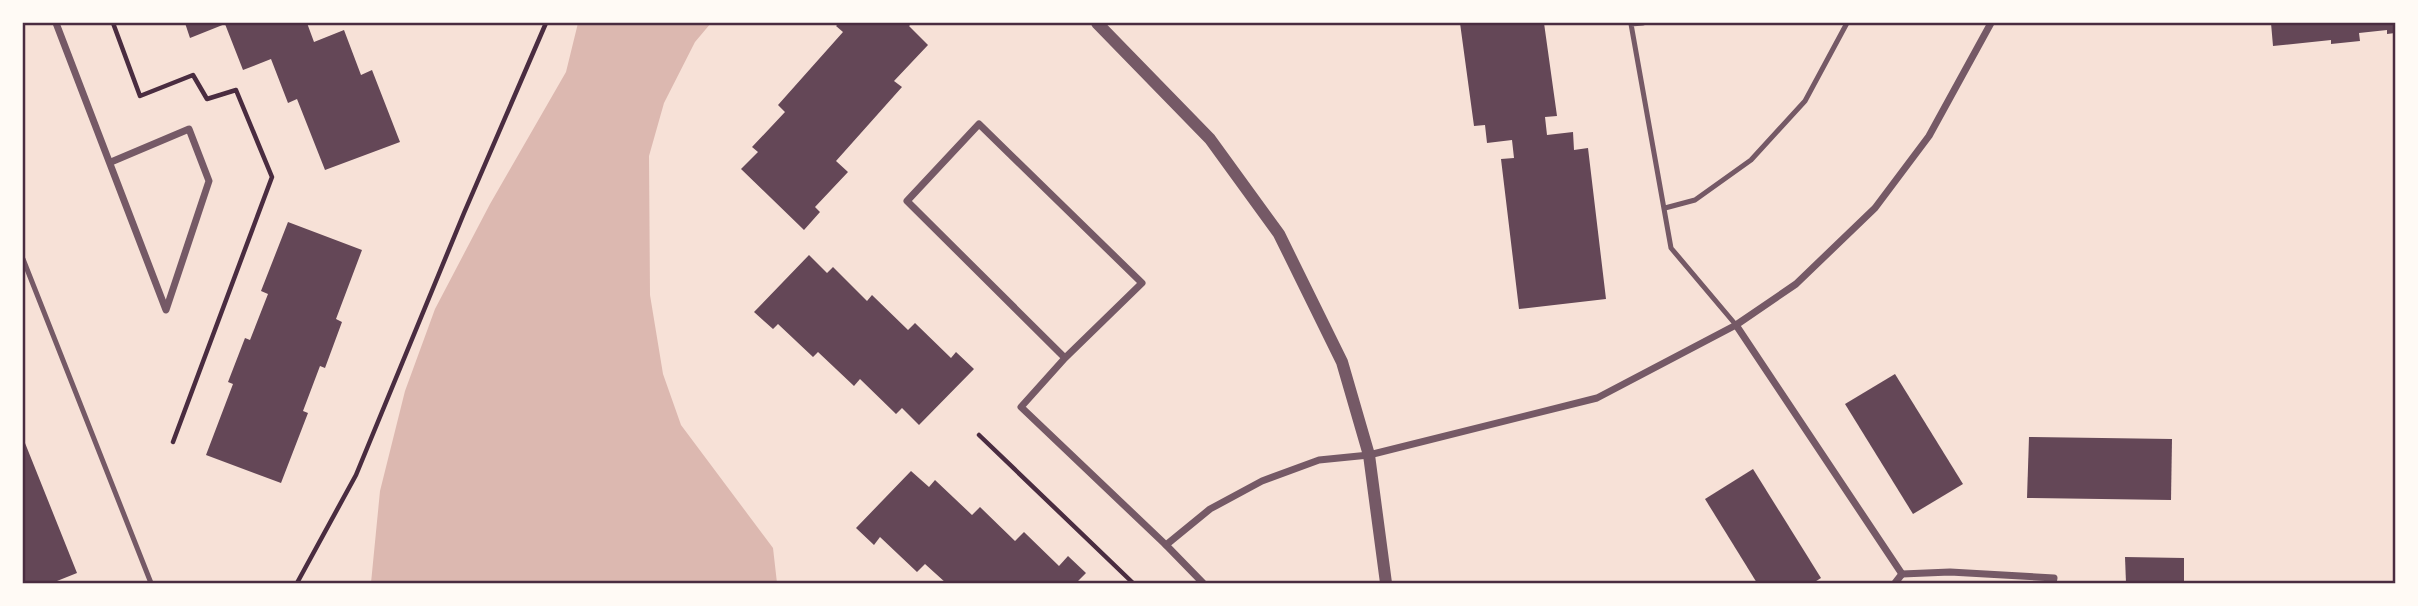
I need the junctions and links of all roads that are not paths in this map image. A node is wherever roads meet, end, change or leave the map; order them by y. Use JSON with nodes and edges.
{"nodes":[{"id":1,"x":56,"y":23,"type":"edge"},
{"id":2,"x":1097,"y":23,"type":"edge"},
{"id":3,"x":1643,"y":23,"type":"edge"},
{"id":4,"x":1847,"y":23,"type":"edge"},
{"id":5,"x":1991,"y":23,"type":"edge"},
{"id":6,"x":111,"y":162,"type":"junction"},
{"id":7,"x":1665,"y":208,"type":"junction"},
{"id":8,"x":23,"y":259,"type":"edge"},
{"id":9,"x":1736,"y":325,"type":"junction"},
{"id":10,"x":1065,"y":358,"type":"junction"},
{"id":11,"x":1369,"y":455,"type":"junction"},
{"id":12,"x":1166,"y":545,"type":"junction"},
{"id":13,"x":1902,"y":574,"type":"junction"},
{"id":14,"x":151,"y":583,"type":"edge"},
{"id":15,"x":1203,"y":583,"type":"edge"},
{"id":16,"x":1386,"y":583,"type":"edge"},
{"id":17,"x":1895,"y":583,"type":"edge"},
{"id":18,"x":2053,"y":583,"type":"edge"}],
"edges":[{"from":1,"to":6,"type":"street"},
{"from":2,"to":11,"type":"street"},
{"from":3,"to":7,"type":"lane"},
{"from":4,"to":7,"type":"lane"},
{"from":5,"to":9,"type":"street"},
{"from":6,"to":6,"type":"street"},
{"from":7,"to":9,"type":"lane"},
{"from":8,"to":14,"type":"lane"},
{"from":9,"to":11,"type":"street"},
{"from":9,"to":13,"type":"street"},
{"from":10,"to":10,"type":"street"},
{"from":10,"to":12,"type":"street"},
{"from":11,"to":12,"type":"street"},
{"from":11,"to":16,"type":"street"},
{"from":12,"to":15,"type":"street"},
{"from":13,"to":17,"type":"street"},
{"from":13,"to":18,"type":"street"}]}
